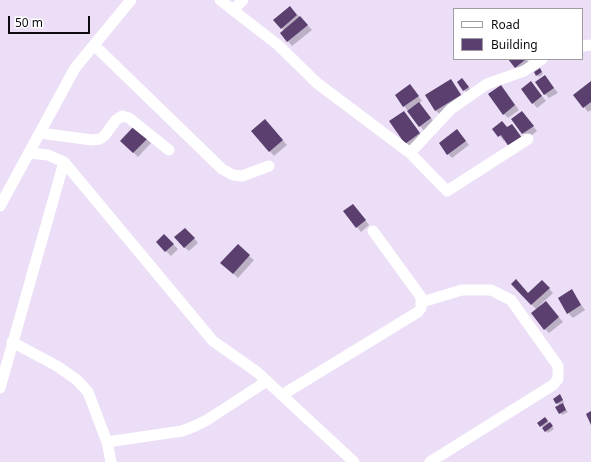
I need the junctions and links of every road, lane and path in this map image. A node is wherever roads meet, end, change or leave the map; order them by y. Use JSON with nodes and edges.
{"nodes":[{"id":1,"x":131,"y":0,"type":"edge"},
{"id":2,"x":220,"y":0,"type":"edge"},
{"id":3,"x":243,"y":0,"type":"edge"},
{"id":4,"x":233,"y":10,"type":"junction"},
{"id":5,"x":94,"y":45,"type":"junction"},
{"id":6,"x":540,"y":60,"type":"edge"},
{"id":7,"x":40,"y":133,"type":"junction"},
{"id":8,"x":528,"y":139,"type":"dead end"},
{"id":9,"x":169,"y":150,"type":"dead end"},
{"id":10,"x":29,"y":153,"type":"junction"},
{"id":11,"x":410,"y":153,"type":"junction"},
{"id":12,"x":64,"y":162,"type":"junction"},
{"id":13,"x":268,"y":166,"type":"dead end"},
{"id":14,"x":0,"y":206,"type":"edge"},
{"id":15,"x":373,"y":231,"type":"dead end"},
{"id":16,"x":422,"y":302,"type":"junction"},
{"id":17,"x":12,"y":342,"type":"junction"},
{"id":18,"x":266,"y":381,"type":"junction"},
{"id":19,"x":0,"y":388,"type":"edge"},
{"id":20,"x":282,"y":395,"type":"junction"},
{"id":21,"x":108,"y":442,"type":"junction"},
{"id":22,"x":111,"y":462,"type":"edge"},
{"id":23,"x":354,"y":462,"type":"edge"},
{"id":24,"x":430,"y":462,"type":"edge"}],
"edges":[{"from":1,"to":5,"type":"street"},
{"from":2,"to":4,"type":"street"},
{"from":3,"to":4,"type":"street"},
{"from":4,"to":11,"type":"street"},
{"from":5,"to":7,"type":"street"},
{"from":5,"to":13,"type":"street"},
{"from":6,"to":11,"type":"street"},
{"from":7,"to":9,"type":"street"},
{"from":7,"to":10,"type":"street"},
{"from":8,"to":11,"type":"street"},
{"from":10,"to":12,"type":"street"},
{"from":10,"to":14,"type":"street"},
{"from":12,"to":17,"type":"street"},
{"from":12,"to":18,"type":"street"},
{"from":15,"to":16,"type":"street"},
{"from":16,"to":20,"type":"street"},
{"from":16,"to":24,"type":"street"},
{"from":17,"to":19,"type":"street"},
{"from":17,"to":21,"type":"street"},
{"from":18,"to":20,"type":"street"},
{"from":18,"to":21,"type":"street"},
{"from":20,"to":23,"type":"street"},
{"from":21,"to":22,"type":"street"}]}
